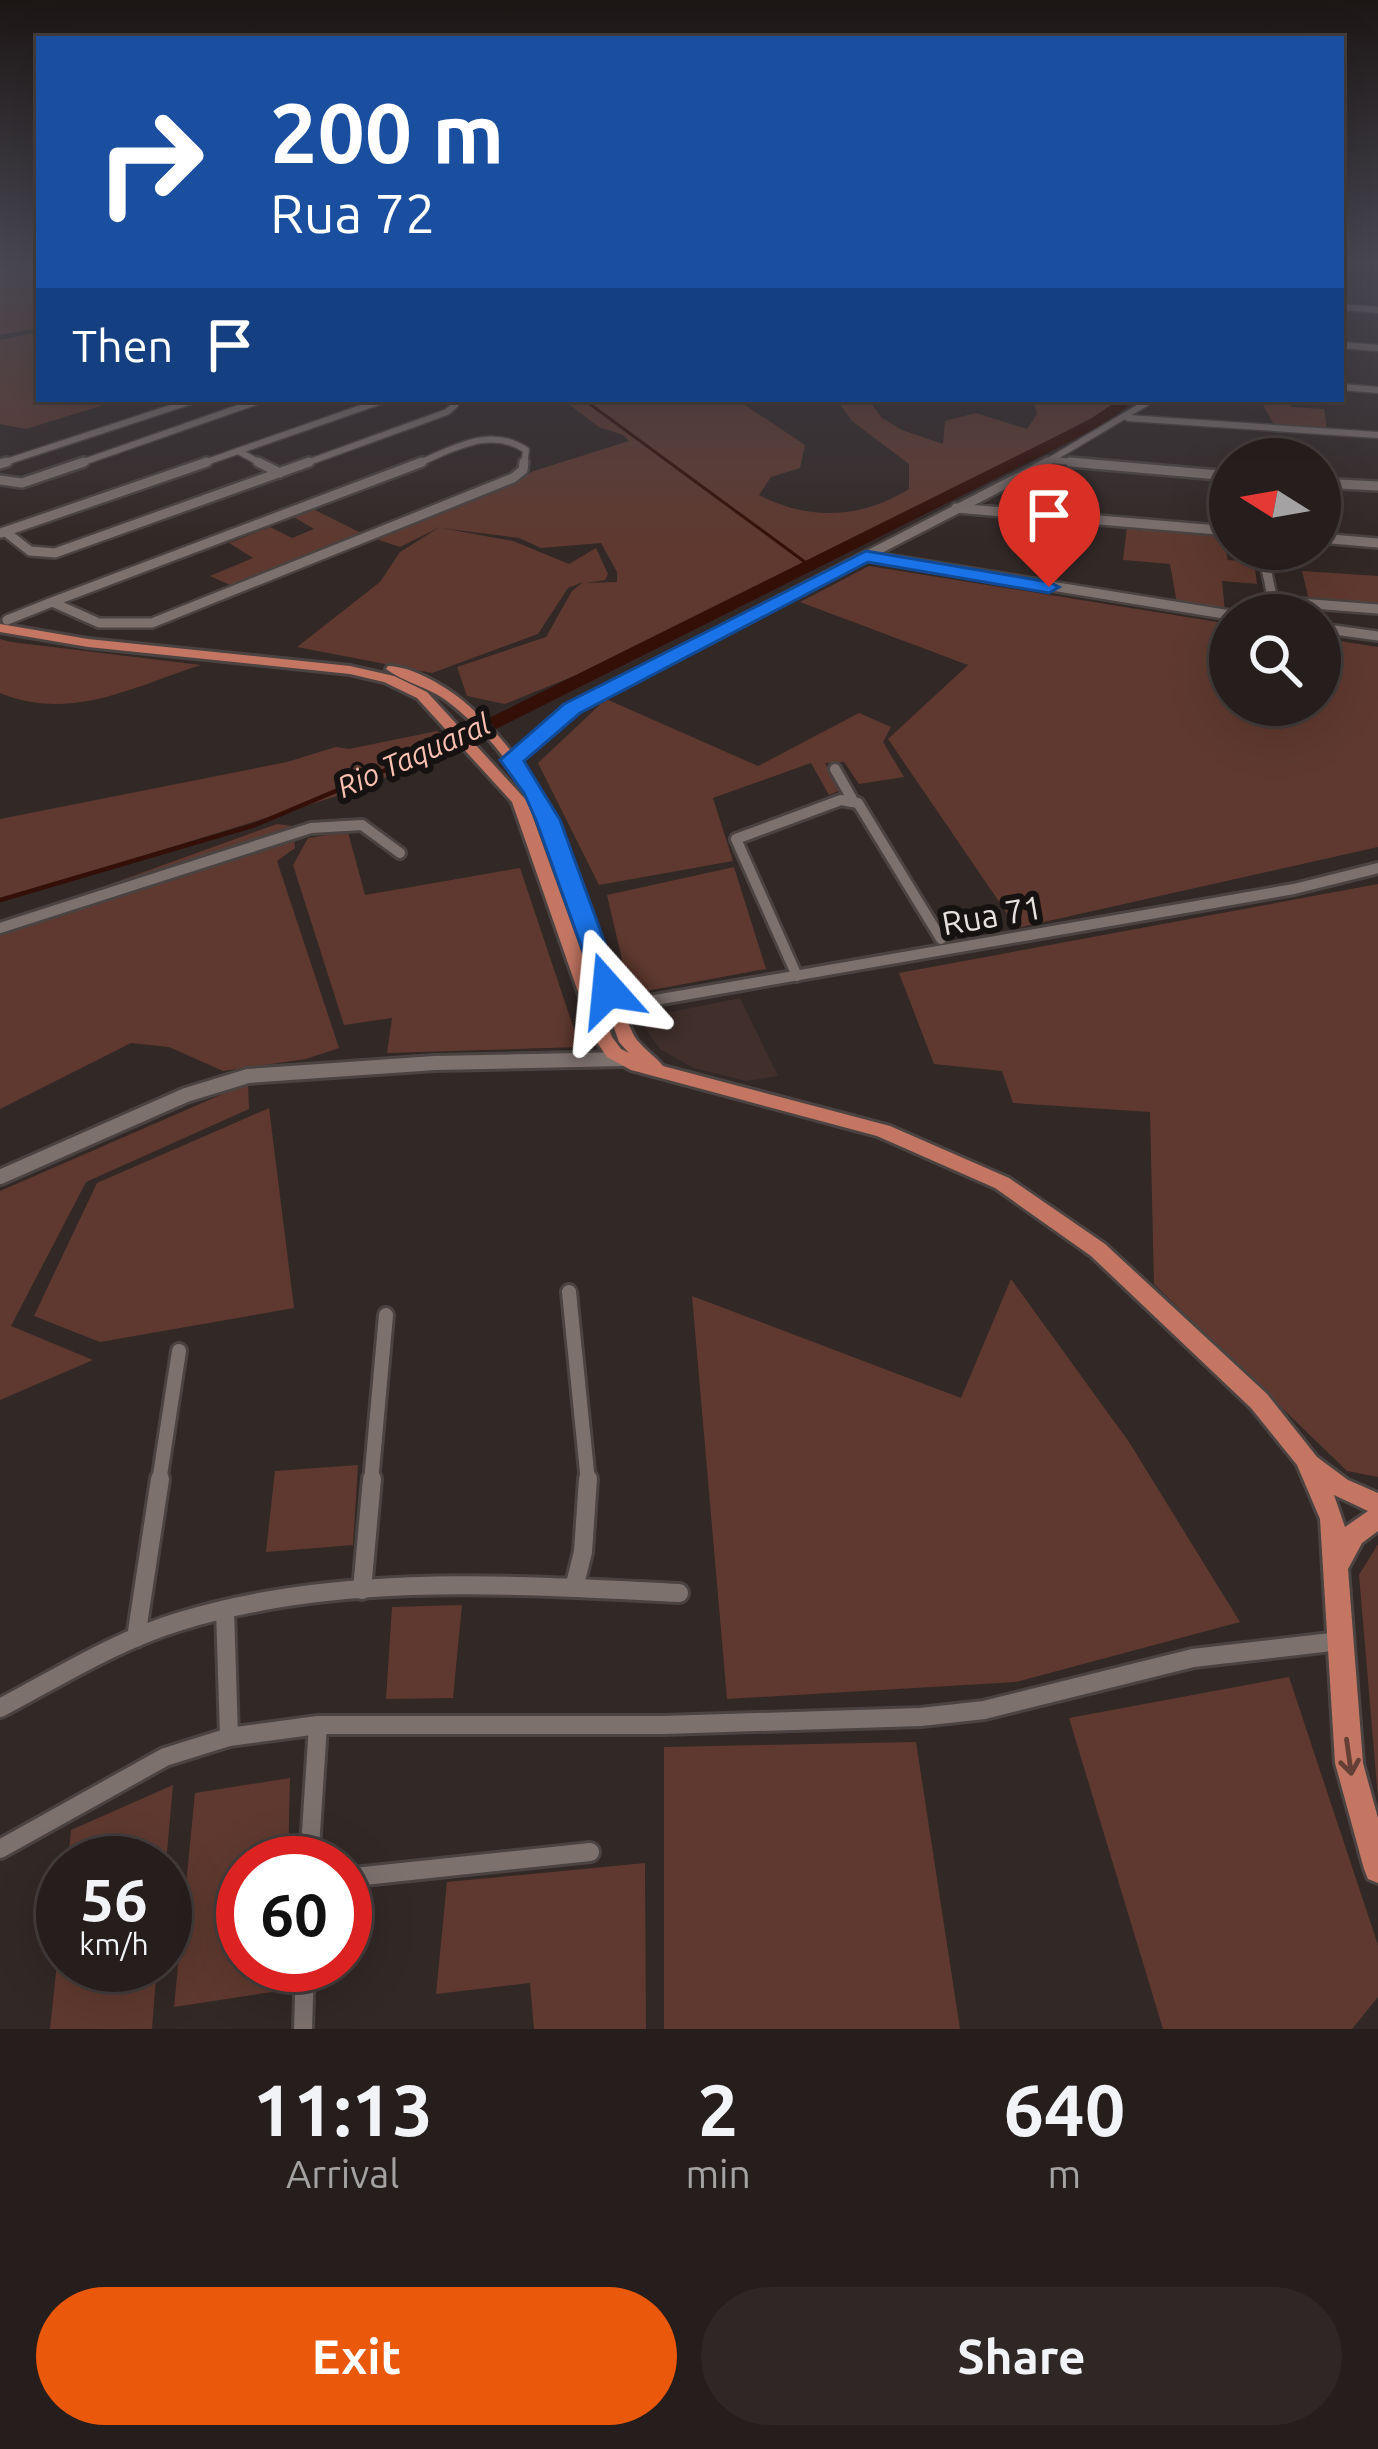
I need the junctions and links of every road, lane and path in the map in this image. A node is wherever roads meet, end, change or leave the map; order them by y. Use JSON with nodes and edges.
{"nodes":[{"id":1,"x":1344,"y":387,"type":"edge"},
{"id":2,"x":1378,"y":390,"type":"edge"},
{"id":3,"x":189,"y":402,"type":"edge"},
{"id":4,"x":255,"y":402,"type":"edge"},
{"id":5,"x":378,"y":402,"type":"edge"},
{"id":6,"x":444,"y":402,"type":"edge"},
{"id":7,"x":1148,"y":402,"type":"edge"},
{"id":8,"x":1124,"y":418,"type":"junction"},
{"id":9,"x":1378,"y":435,"type":"edge"},
{"id":10,"x":238,"y":451,"type":"junction"},
{"id":11,"x":1051,"y":460,"type":"junction"},
{"id":12,"x":0,"y":464,"type":"edge"},
{"id":13,"x":280,"y":473,"type":"junction"},
{"id":14,"x":1209,"y":474,"type":"edge"},
{"id":15,"x":0,"y":480,"type":"edge"},
{"id":16,"x":1341,"y":483,"type":"edge"},
{"id":17,"x":1378,"y":486,"type":"edge"},
{"id":18,"x":953,"y":507,"type":"junction"},
{"id":19,"x":1209,"y":529,"type":"edge"},
{"id":20,"x":4,"y":533,"type":"edge"},
{"id":21,"x":1341,"y":540,"type":"edge"},
{"id":22,"x":1378,"y":543,"type":"edge"},
{"id":23,"x":866,"y":556,"type":"junction"},
{"id":24,"x":52,"y":602,"type":"junction"},
{"id":25,"x":1341,"y":606,"type":"edge"},
{"id":26,"x":1378,"y":609,"type":"edge"},
{"id":27,"x":1209,"y":612,"type":"edge"},
{"id":28,"x":2,"y":622,"type":"edge"},
{"id":29,"x":1341,"y":631,"type":"edge"},
{"id":30,"x":1378,"y":636,"type":"edge"},
{"id":31,"x":511,"y":760,"type":"junction"},
{"id":32,"x":835,"y":770,"type":"dead end"},
{"id":33,"x":852,"y":799,"type":"junction"},
{"id":34,"x":400,"y":853,"type":"dead end"},
{"id":35,"x":1378,"y":868,"type":"edge"},
{"id":36,"x":0,"y":928,"type":"edge"},
{"id":37,"x":941,"y":939,"type":"dead end"},
{"id":38,"x":797,"y":976,"type":"junction"},
{"id":39,"x":615,"y":1007,"type":"junction"},
{"id":40,"x":623,"y":1059,"type":"junction"},
{"id":41,"x":663,"y":1072,"type":"junction"},
{"id":42,"x":0,"y":1177,"type":"edge"},
{"id":43,"x":569,"y":1292,"type":"dead end"},
{"id":44,"x":386,"y":1315,"type":"dead end"},
{"id":45,"x":179,"y":1351,"type":"dead end"},
{"id":46,"x":1306,"y":1459,"type":"junction"},
{"id":47,"x":1378,"y":1504,"type":"edge"},
{"id":48,"x":1378,"y":1517,"type":"edge"},
{"id":49,"x":1339,"y":1562,"type":"junction"},
{"id":50,"x":574,"y":1588,"type":"junction"},
{"id":51,"x":362,"y":1590,"type":"junction"},
{"id":52,"x":679,"y":1593,"type":"dead end"},
{"id":53,"x":225,"y":1609,"type":"junction"},
{"id":54,"x":136,"y":1637,"type":"junction"},
{"id":55,"x":1342,"y":1641,"type":"junction"},
{"id":56,"x":0,"y":1708,"type":"edge"},
{"id":57,"x":318,"y":1725,"type":"junction"},
{"id":58,"x":230,"y":1737,"type":"junction"},
{"id":59,"x":310,"y":1836,"type":"edge"},
{"id":60,"x":0,"y":1849,"type":"edge"},
{"id":61,"x":590,"y":1852,"type":"dead end"},
{"id":62,"x":1378,"y":1869,"type":"edge"},
{"id":63,"x":372,"y":1875,"type":"edge"},
{"id":64,"x":304,"y":1992,"type":"edge"},
{"id":65,"x":303,"y":2029,"type":"edge"}],
"edges":[{"from":1,"to":2,"type":"street"},
{"from":3,"to":12,"type":"street"},
{"from":4,"to":15,"type":"street"},
{"from":5,"to":10,"type":"street"},
{"from":6,"to":13,"type":"street"},
{"from":7,"to":8,"type":"street"},
{"from":8,"to":9,"type":"street"},
{"from":8,"to":11,"type":"street"},
{"from":10,"to":13,"type":"street"},
{"from":10,"to":20,"type":"street"},
{"from":11,"to":14,"type":"street"},
{"from":11,"to":18,"type":"street"},
{"from":13,"to":20,"type":"street"},
{"from":16,"to":17,"type":"street"},
{"from":18,"to":19,"type":"street"},
{"from":18,"to":23,"type":"street"},
{"from":21,"to":22,"type":"street"},
{"from":23,"to":27,"type":"street"},
{"from":23,"to":31,"type":"street"},
{"from":24,"to":24,"type":"street"},
{"from":24,"to":28,"type":"street"},
{"from":25,"to":26,"type":"street"},
{"from":28,"to":31,"type":"main road"},
{"from":28,"to":40,"type":"main road"},
{"from":29,"to":30,"type":"street"},
{"from":31,"to":39,"type":"main road"},
{"from":32,"to":33,"type":"street"},
{"from":33,"to":37,"type":"street"},
{"from":33,"to":38,"type":"street"},
{"from":34,"to":36,"type":"street"},
{"from":35,"to":38,"type":"street","name":"Rua 71"},
{"from":38,"to":39,"type":"street","name":"Rua 71"},
{"from":39,"to":41,"type":"main road"},
{"from":40,"to":41,"type":"main road"},
{"from":40,"to":42,"type":"street"},
{"from":41,"to":46,"type":"main road"},
{"from":43,"to":50,"type":"street"},
{"from":44,"to":51,"type":"street"},
{"from":45,"to":54,"type":"street"},
{"from":46,"to":47,"type":"main road"},
{"from":46,"to":49,"type":"main road"},
{"from":48,"to":49,"type":"main road"},
{"from":49,"to":55,"type":"main road"},
{"from":50,"to":51,"type":"street"},
{"from":50,"to":52,"type":"street"},
{"from":51,"to":53,"type":"street"},
{"from":53,"to":54,"type":"street"},
{"from":53,"to":58,"type":"street"},
{"from":54,"to":56,"type":"street"},
{"from":55,"to":57,"type":"street"},
{"from":55,"to":62,"type":"main road","one_way":true},
{"from":57,"to":58,"type":"street"},
{"from":57,"to":59,"type":"street"},
{"from":58,"to":60,"type":"street"},
{"from":61,"to":63,"type":"street"},
{"from":64,"to":65,"type":"street"}]}
